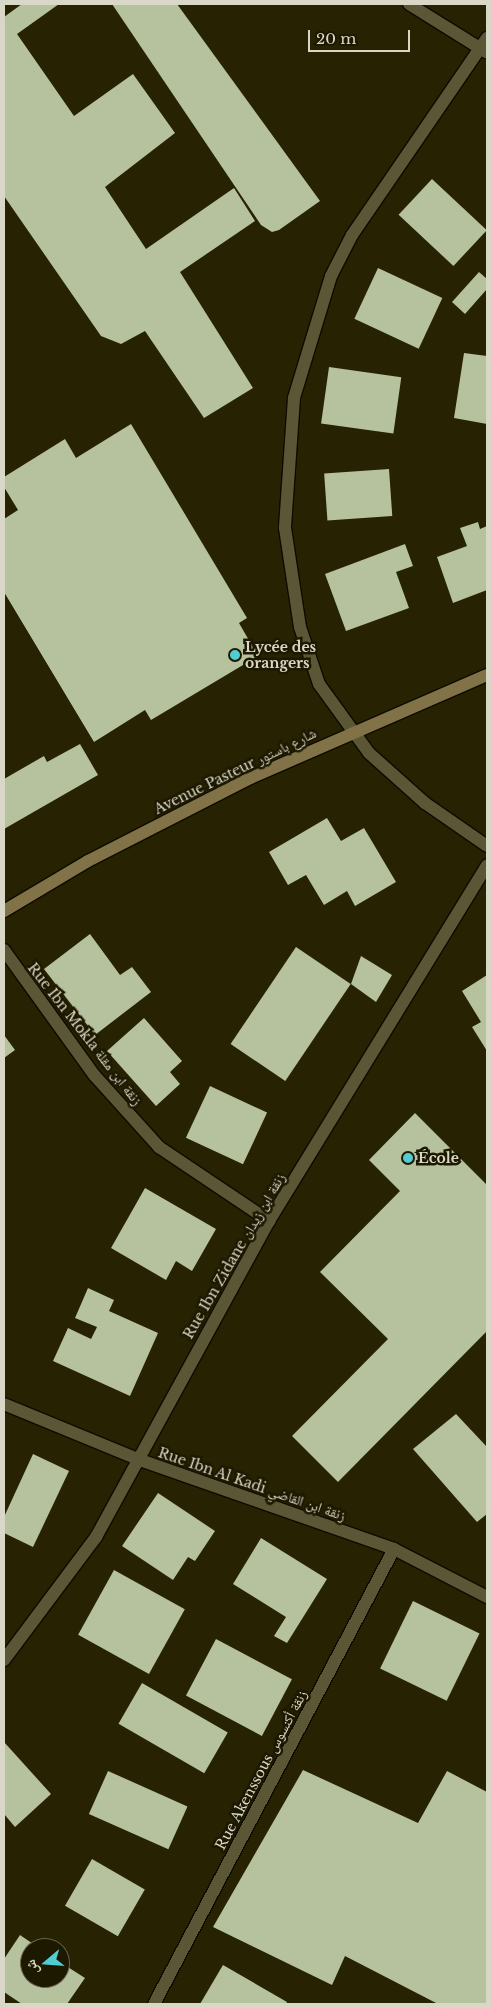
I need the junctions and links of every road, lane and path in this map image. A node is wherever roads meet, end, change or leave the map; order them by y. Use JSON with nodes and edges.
{"nodes":[{"id":1,"x":409,"y":4,"type":"edge"},
{"id":2,"x":485,"y":46,"type":"edge"},
{"id":3,"x":487,"y":675,"type":"edge"},
{"id":4,"x":350,"y":732,"type":"junction"},
{"id":5,"x":487,"y":846,"type":"edge"},
{"id":6,"x":487,"y":865,"type":"edge"},
{"id":7,"x":4,"y":911,"type":"edge"},
{"id":8,"x":4,"y":950,"type":"edge"},
{"id":9,"x":268,"y":1221,"type":"junction"},
{"id":10,"x":4,"y":1404,"type":"edge"},
{"id":11,"x":140,"y":1460,"type":"junction"},
{"id":12,"x":394,"y":1549,"type":"junction"},
{"id":13,"x":487,"y":1597,"type":"edge"},
{"id":14,"x":4,"y":1660,"type":"edge"},
{"id":15,"x":154,"y":2004,"type":"edge"}],
"edges":[{"from":1,"to":2,"type":"street"},
{"from":2,"to":4,"type":"street"},
{"from":3,"to":4,"type":"street","name":"Avenue Pasteur شارع باستور"},
{"from":4,"to":5,"type":"street"},
{"from":4,"to":7,"type":"street","name":"Avenue Pasteur شارع باستور"},
{"from":6,"to":9,"type":"street","name":"Rue Ibn Zidane زنقة ابن زيدان"},
{"from":8,"to":9,"type":"street","name":"Rue Ibn Mokla زنقة ابن مقلة"},
{"from":9,"to":11,"type":"street","name":"Rue Ibn Zidane زنقة ابن زيدان"},
{"from":10,"to":11,"type":"street","name":"Rue Ibn Al Kadi زنقة ابن القاضي"},
{"from":11,"to":12,"type":"street","name":"Rue Ibn Al Kadi زنقة ابن القاضي"},
{"from":11,"to":14,"type":"street","name":"Rue Ibn Zidane زنقة ابن زيدان"},
{"from":12,"to":13,"type":"street","name":"Rue Ibn Al Kadi زنقة ابن القاضي"},
{"from":12,"to":15,"type":"street","name":"Rue Akenssous زنقة أكنسوس"}]}
